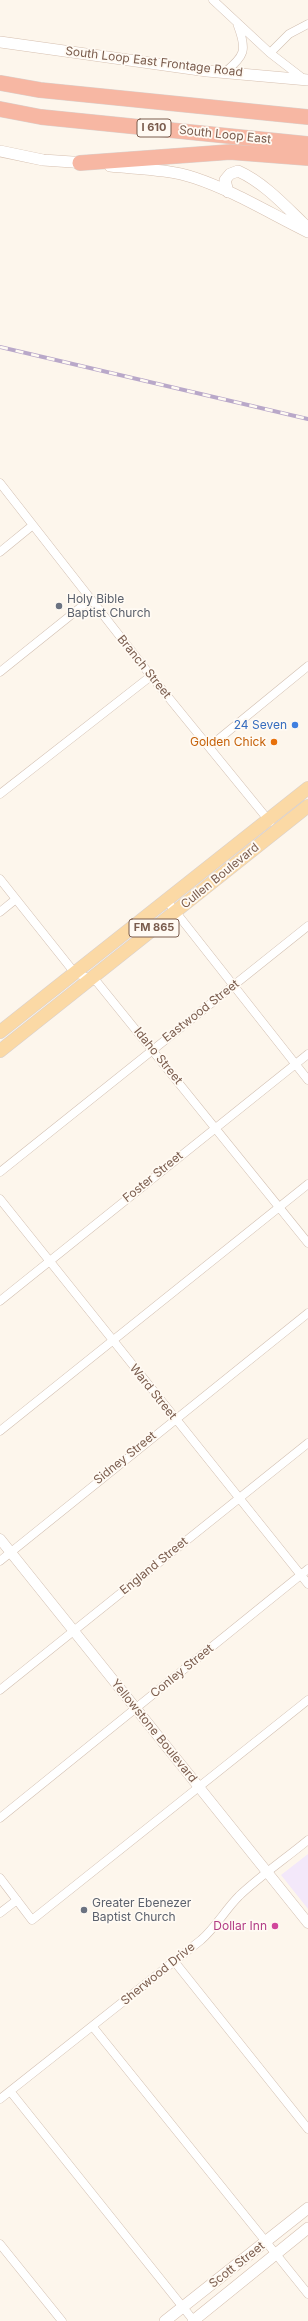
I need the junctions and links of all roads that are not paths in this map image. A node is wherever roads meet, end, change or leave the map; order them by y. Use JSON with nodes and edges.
{"nodes":[{"id":1,"x":213,"y":0,"type":"edge"},
{"id":2,"x":308,"y":24,"type":"edge"},
{"id":3,"x":238,"y":25,"type":"junction"},
{"id":4,"x":0,"y":42,"type":"edge"},
{"id":5,"x":270,"y":53,"type":"junction"},
{"id":6,"x":225,"y":72,"type":"junction"},
{"id":7,"x":306,"y":80,"type":"edge"},
{"id":8,"x":0,"y":83,"type":"edge"},
{"id":9,"x":0,"y":110,"type":"edge"},
{"id":10,"x":308,"y":117,"type":"edge"},
{"id":11,"x":308,"y":144,"type":"edge"},
{"id":12,"x":0,"y":152,"type":"edge"},
{"id":13,"x":308,"y":158,"type":"edge"},
{"id":14,"x":80,"y":163,"type":"junction"},
{"id":15,"x":228,"y":192,"type":"junction"},
{"id":16,"x":308,"y":228,"type":"edge"},
{"id":17,"x":308,"y":232,"type":"edge"},
{"id":18,"x":0,"y":484,"type":"edge"},
{"id":19,"x":33,"y":525,"type":"junction"},
{"id":20,"x":0,"y":552,"type":"edge"},
{"id":21,"x":91,"y":599,"type":"junction"},
{"id":22,"x":308,"y":666,"type":"edge"},
{"id":23,"x":0,"y":672,"type":"edge"},
{"id":24,"x":151,"y":676,"type":"junction"},
{"id":25,"x":209,"y":747,"type":"junction"},
{"id":26,"x":308,"y":788,"type":"edge"},
{"id":27,"x":0,"y":794,"type":"edge"},
{"id":28,"x":308,"y":806,"type":"edge"},
{"id":29,"x":268,"y":820,"type":"junction"},
{"id":30,"x":277,"y":830,"type":"junction"},
{"id":31,"x":0,"y":879,"type":"edge"},
{"id":32,"x":16,"y":899,"type":"junction"},
{"id":33,"x":167,"y":901,"type":"junction"},
{"id":34,"x":0,"y":912,"type":"edge"},
{"id":35,"x":175,"y":912,"type":"junction"},
{"id":36,"x":308,"y":926,"type":"edge"},
{"id":37,"x":74,"y":972,"type":"junction"},
{"id":38,"x":90,"y":978,"type":"junction"},
{"id":39,"x":233,"y":986,"type":"junction"},
{"id":40,"x":0,"y":1032,"type":"edge"},
{"id":41,"x":5,"y":1047,"type":"edge"},
{"id":42,"x":152,"y":1049,"type":"junction"},
{"id":43,"x":308,"y":1054,"type":"edge"},
{"id":44,"x":295,"y":1064,"type":"junction"},
{"id":45,"x":308,"y":1080,"type":"edge"},
{"id":46,"x":214,"y":1127,"type":"junction"},
{"id":47,"x":0,"y":1172,"type":"edge"},
{"id":48,"x":308,"y":1184,"type":"edge"},
{"id":49,"x":0,"y":1199,"type":"edge"},
{"id":50,"x":279,"y":1208,"type":"junction"},
{"id":51,"x":308,"y":1243,"type":"edge"},
{"id":52,"x":50,"y":1261,"type":"junction"},
{"id":53,"x":0,"y":1301,"type":"edge"},
{"id":54,"x":308,"y":1312,"type":"edge"},
{"id":55,"x":111,"y":1340,"type":"junction"},
{"id":56,"x":174,"y":1418,"type":"junction"},
{"id":57,"x":0,"y":1431,"type":"edge"},
{"id":58,"x":308,"y":1443,"type":"edge"},
{"id":59,"x":240,"y":1497,"type":"junction"},
{"id":60,"x":0,"y":1539,"type":"edge"},
{"id":61,"x":11,"y":1552,"type":"junction"},
{"id":62,"x":0,"y":1561,"type":"edge"},
{"id":63,"x":308,"y":1569,"type":"edge"},
{"id":64,"x":301,"y":1574,"type":"junction"},
{"id":65,"x":308,"y":1584,"type":"edge"},
{"id":66,"x":74,"y":1631,"type":"junction"},
{"id":67,"x":0,"y":1690,"type":"edge"},
{"id":68,"x":308,"y":1700,"type":"edge"},
{"id":69,"x":136,"y":1709,"type":"junction"},
{"id":70,"x":199,"y":1788,"type":"junction"},
{"id":71,"x":0,"y":1818,"type":"edge"},
{"id":72,"x":308,"y":1840,"type":"edge"},
{"id":73,"x":267,"y":1873,"type":"junction"},
{"id":74,"x":0,"y":1878,"type":"edge"},
{"id":75,"x":17,"y":1900,"type":"junction"},
{"id":76,"x":0,"y":1913,"type":"edge"},
{"id":77,"x":308,"y":1924,"type":"edge"},
{"id":78,"x":174,"y":1961,"type":"junction"},
{"id":79,"x":93,"y":2027,"type":"junction"},
{"id":80,"x":10,"y":2091,"type":"junction"},
{"id":81,"x":0,"y":2099,"type":"edge"},
{"id":82,"x":308,"y":2129,"type":"edge"},
{"id":83,"x":308,"y":2208,"type":"edge"},
{"id":84,"x":308,"y":2228,"type":"edge"},
{"id":85,"x":266,"y":2242,"type":"junction"},
{"id":86,"x":0,"y":2244,"type":"edge"},
{"id":87,"x":275,"y":2254,"type":"junction"},
{"id":88,"x":308,"y":2294,"type":"edge"},
{"id":89,"x":183,"y":2307,"type":"junction"},
{"id":90,"x":62,"y":2321,"type":"edge"},
{"id":91,"x":165,"y":2321,"type":"edge"},
{"id":92,"x":193,"y":2321,"type":"edge"}],
"edges":[{"from":1,"to":3,"type":"street"},
{"from":2,"to":5,"type":"street"},
{"from":3,"to":5,"type":"street"},
{"from":3,"to":6,"type":"street"},
{"from":4,"to":6,"type":"main road","name":"South Loop East Frontage Road"},
{"from":5,"to":7,"type":"street"},
{"from":6,"to":7,"type":"main road","name":"South Loop East Frontage Road"},
{"from":8,"to":10,"type":"highway","number":"I 610"},
{"from":9,"to":11,"type":"highway","name":"South Loop East","number":"I 610"},
{"from":12,"to":14,"type":"main road"},
{"from":13,"to":14,"type":"highway"},
{"from":14,"to":15,"type":"main road"},
{"from":15,"to":16,"type":"main road"},
{"from":15,"to":17,"type":"main road"},
{"from":18,"to":19,"type":"street","name":"Branch Street"},
{"from":19,"to":20,"type":"street"},
{"from":19,"to":21,"type":"street","name":"Branch Street"},
{"from":21,"to":23,"type":"street"},
{"from":21,"to":24,"type":"street","name":"Branch Street"},
{"from":22,"to":25,"type":"street"},
{"from":24,"to":25,"type":"street","name":"Branch Street"},
{"from":24,"to":27,"type":"street"},
{"from":25,"to":29,"type":"street","name":"Branch Street"},
{"from":26,"to":29,"type":"main road","name":"Cullen Boulevard","number":"FM 865"},
{"from":28,"to":30,"type":"main road","name":"Cullen Boulevard","number":"FM 865"},
{"from":29,"to":30,"type":"street","name":"Branch Street"},
{"from":29,"to":33,"type":"main road","name":"Cullen Boulevard","number":"FM 865"},
{"from":30,"to":35,"type":"main road","name":"Cullen Boulevard","number":"FM 865"},
{"from":31,"to":32,"type":"street"},
{"from":32,"to":34,"type":"street"},
{"from":32,"to":37,"type":"street"},
{"from":33,"to":35,"type":"street"},
{"from":33,"to":37,"type":"main road","name":"Cullen Boulevard","number":"FM 865"},
{"from":35,"to":38,"type":"main road","name":"Cullen Boulevard","number":"FM 865"},
{"from":35,"to":39,"type":"street"},
{"from":36,"to":39,"type":"street","name":"Eastwood Street"},
{"from":37,"to":38,"type":"street","name":"Idaho Street"},
{"from":37,"to":40,"type":"main road","name":"Cullen Boulevard","number":"FM 865"},
{"from":38,"to":41,"type":"main road","name":"Cullen Boulevard","number":"FM 865"},
{"from":38,"to":42,"type":"street","name":"Idaho Street"},
{"from":39,"to":42,"type":"street","name":"Eastwood Street"},
{"from":39,"to":44,"type":"street"},
{"from":40,"to":41,"type":"main road"},
{"from":42,"to":46,"type":"street","name":"Idaho Street"},
{"from":42,"to":47,"type":"street","name":"Eastwood Street"},
{"from":43,"to":44,"type":"street","name":"Foster Street"},
{"from":44,"to":45,"type":"street"},
{"from":44,"to":46,"type":"street","name":"Foster Street"},
{"from":46,"to":50,"type":"street","name":"Idaho Street"},
{"from":46,"to":52,"type":"street","name":"Foster Street"},
{"from":48,"to":50,"type":"street"},
{"from":49,"to":52,"type":"street","name":"Ward Street"},
{"from":50,"to":51,"type":"street","name":"Idaho Street"},
{"from":50,"to":55,"type":"street"},
{"from":52,"to":53,"type":"street","name":"Foster Street"},
{"from":52,"to":55,"type":"street","name":"Ward Street"},
{"from":54,"to":56,"type":"street","name":"Sidney Street"},
{"from":55,"to":56,"type":"street","name":"Ward Street"},
{"from":55,"to":57,"type":"street"},
{"from":56,"to":59,"type":"street","name":"Ward Street"},
{"from":56,"to":61,"type":"street","name":"Sidney Street"},
{"from":58,"to":59,"type":"street","name":"England Street"},
{"from":59,"to":64,"type":"street","name":"Ward Street"},
{"from":59,"to":66,"type":"street","name":"England Street"},
{"from":60,"to":61,"type":"street","name":"Yellowstone Boulevard"},
{"from":61,"to":62,"type":"street","name":"Sidney Street"},
{"from":61,"to":66,"type":"street","name":"Yellowstone Boulevard"},
{"from":63,"to":64,"type":"street","name":"Conley Street"},
{"from":64,"to":65,"type":"street","name":"Ward Street"},
{"from":64,"to":69,"type":"street","name":"Conley Street"},
{"from":66,"to":67,"type":"street","name":"England Street"},
{"from":66,"to":69,"type":"street","name":"Yellowstone Boulevard"},
{"from":68,"to":70,"type":"street"},
{"from":69,"to":70,"type":"street","name":"Yellowstone Boulevard"},
{"from":69,"to":71,"type":"street","name":"Conley Street"},
{"from":70,"to":73,"type":"street","name":"Yellowstone Boulevard"},
{"from":70,"to":75,"type":"street"},
{"from":72,"to":73,"type":"street","name":"Sherwood Drive"},
{"from":73,"to":77,"type":"street","name":"Yellowstone Boulevard"},
{"from":73,"to":78,"type":"street","name":"Sherwood Drive"},
{"from":74,"to":75,"type":"street"},
{"from":75,"to":76,"type":"street"},
{"from":78,"to":79,"type":"street","name":"Sherwood Drive"},
{"from":78,"to":82,"type":"street"},
{"from":79,"to":80,"type":"street","name":"Sherwood Drive"},
{"from":79,"to":85,"type":"street"},
{"from":80,"to":81,"type":"street","name":"Sherwood Drive"},
{"from":80,"to":89,"type":"street"},
{"from":83,"to":85,"type":"main road","name":"Scott Street"},
{"from":84,"to":87,"type":"main road","name":"Scott Street"},
{"from":85,"to":87,"type":"street"},
{"from":85,"to":89,"type":"main road","name":"Scott Street"},
{"from":86,"to":90,"type":"street"},
{"from":87,"to":88,"type":"street"},
{"from":87,"to":92,"type":"main road","name":"Scott Street"},
{"from":89,"to":91,"type":"main road","name":"Scott Street"},
{"from":89,"to":92,"type":"street"}]}
